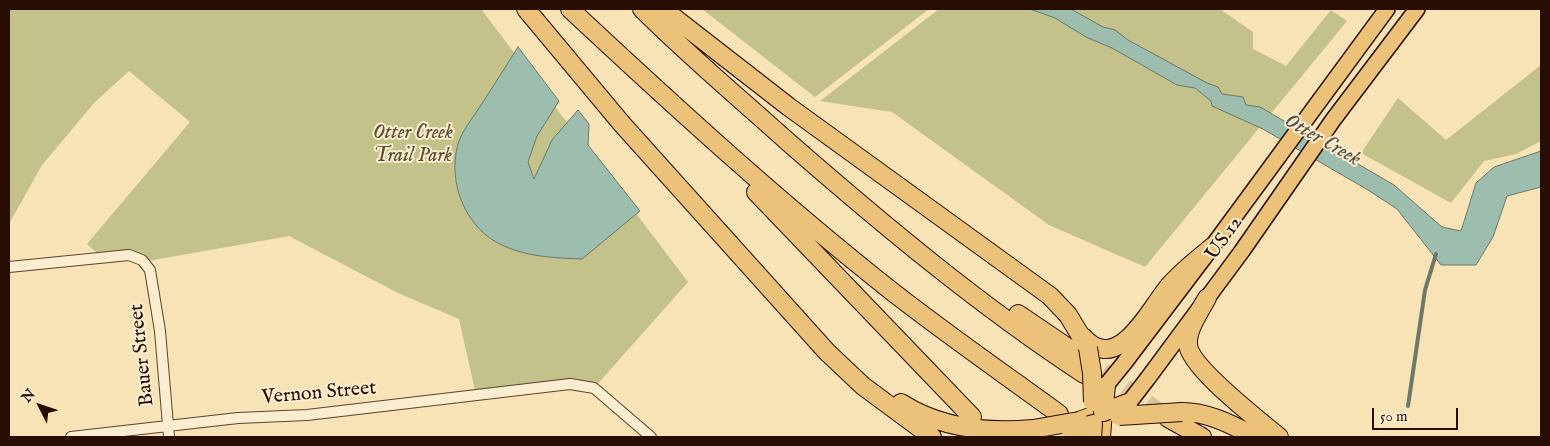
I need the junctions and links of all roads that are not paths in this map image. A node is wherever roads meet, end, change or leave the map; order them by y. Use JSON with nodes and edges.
{"nodes":[{"id":1,"x":526,"y":9,"type":"edge"},
{"id":2,"x":570,"y":9,"type":"edge"},
{"id":3,"x":642,"y":9,"type":"edge"},
{"id":4,"x":663,"y":9,"type":"edge"},
{"id":5,"x":1387,"y":9,"type":"edge"},
{"id":6,"x":1417,"y":9,"type":"edge"},
{"id":7,"x":704,"y":134,"type":"junction"},
{"id":8,"x":860,"y":205,"type":"junction"},
{"id":9,"x":1212,"y":247,"type":"junction"},
{"id":10,"x":9,"y":267,"type":"edge"},
{"id":11,"x":1208,"y":298,"type":"junction"},
{"id":12,"x":806,"y":329,"type":"junction"},
{"id":13,"x":1083,"y":347,"type":"junction"},
{"id":14,"x":1084,"y":374,"type":"tunnel mouth"},
{"id":15,"x":1106,"y":386,"type":"joint"},
{"id":16,"x":1059,"y":414,"type":"dead end"},
{"id":17,"x":1167,"y":416,"type":"junction"},
{"id":18,"x":972,"y":417,"type":"dead end"},
{"id":19,"x":1096,"y":423,"type":"edge"},
{"id":20,"x":168,"y":432,"type":"edge"},
{"id":21,"x":71,"y":437,"type":"edge"},
{"id":22,"x":651,"y":437,"type":"edge"},
{"id":23,"x":932,"y":437,"type":"edge"},
{"id":24,"x":1179,"y":437,"type":"edge"},
{"id":25,"x":1202,"y":437,"type":"edge"},
{"id":26,"x":1256,"y":437,"type":"edge"},
{"id":27,"x":1279,"y":437,"type":"edge"}],
"edges":[{"from":1,"to":12,"type":"highway"},
{"from":2,"to":7,"type":"highway"},
{"from":3,"to":8,"type":"highway"},
{"from":4,"to":13,"type":"highway"},
{"from":5,"to":9,"type":"main road","name":"US 12","number":"US 12"},
{"from":6,"to":11,"type":"main road","name":"US 12","number":"US 12"},
{"from":7,"to":16,"type":"highway"},
{"from":7,"to":18,"type":"highway"},
{"from":8,"to":13,"type":"highway"},
{"from":8,"to":14,"type":"highway"},
{"from":9,"to":13,"type":"highway"},
{"from":9,"to":15,"type":"main road","name":"US 12","number":"US 12","bridge":true},
{"from":10,"to":20,"type":"street","name":"Bauer Street"},
{"from":11,"to":19,"type":"main road","name":"US 12","number":"US 12","bridge":true},
{"from":11,"to":27,"type":"highway"},
{"from":12,"to":19,"type":"highway","bridge":true},
{"from":12,"to":23,"type":"highway"},
{"from":13,"to":19,"type":"highway","bridge":true},
{"from":15,"to":19,"type":"highway","bridge":true},
{"from":17,"to":19,"type":"highway","bridge":true},
{"from":17,"to":24,"type":"highway"},
{"from":17,"to":25,"type":"highway"},
{"from":17,"to":26,"type":"highway"},
{"from":20,"to":21,"type":"street","name":"Vernon Street"},
{"from":20,"to":22,"type":"street","name":"Vernon Street"}]}
